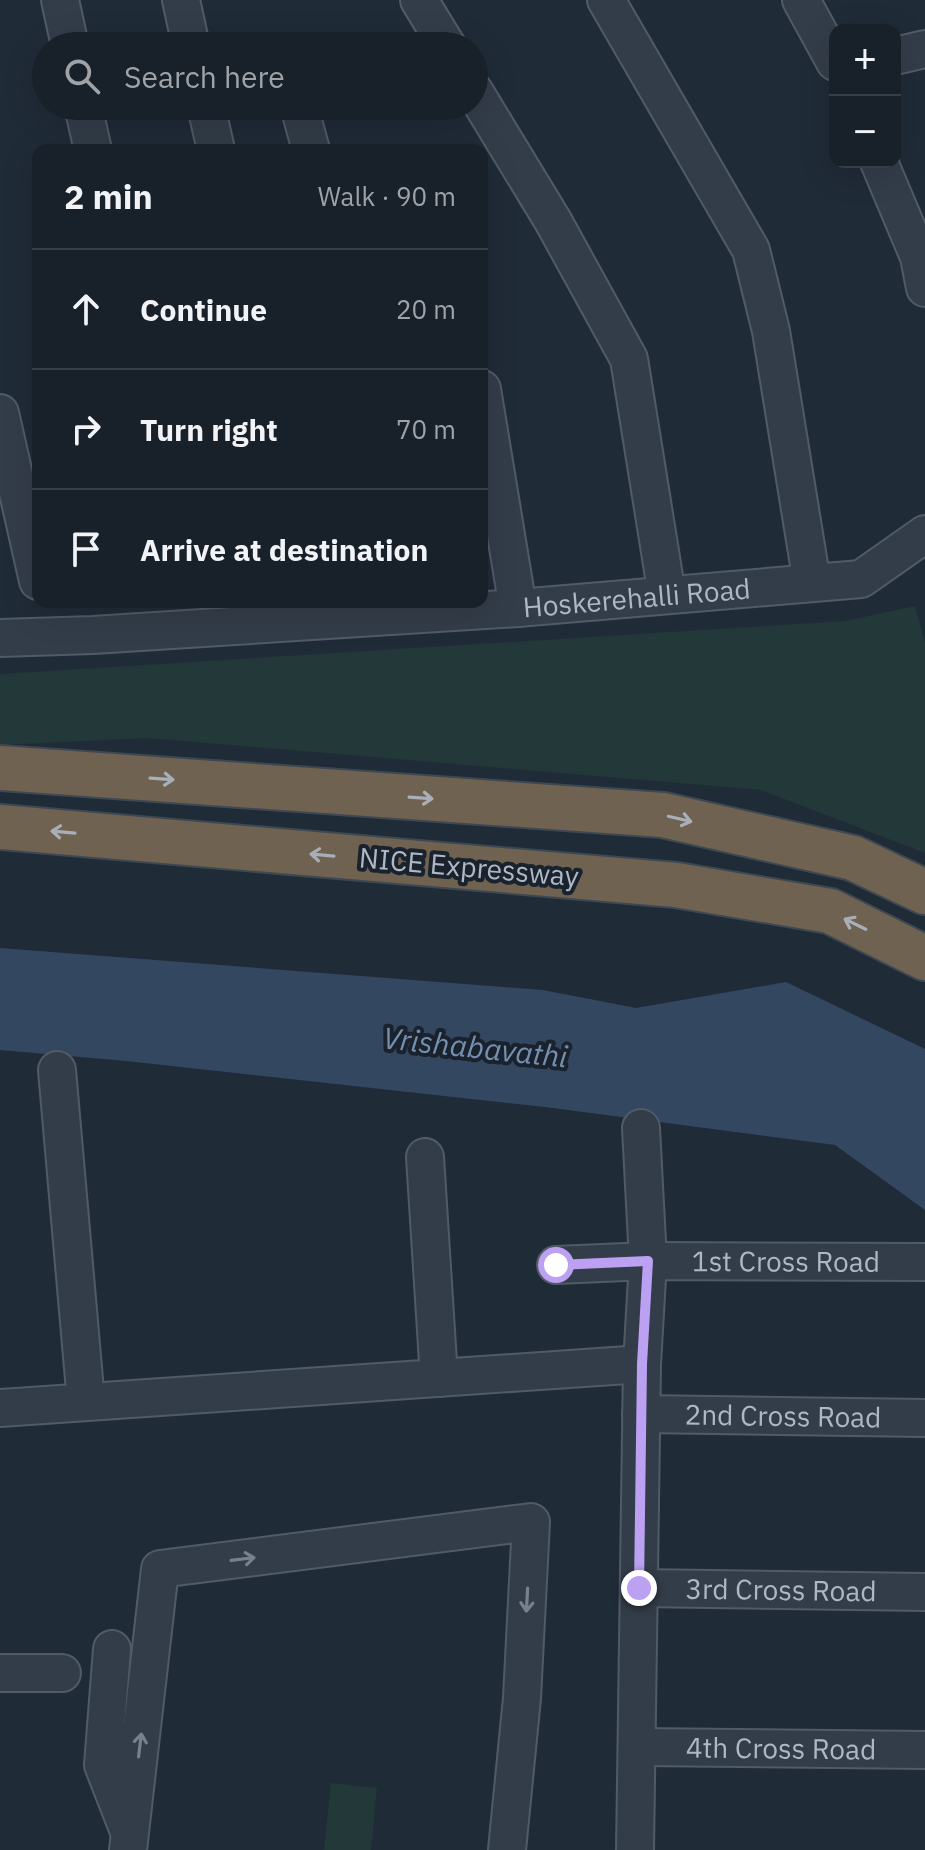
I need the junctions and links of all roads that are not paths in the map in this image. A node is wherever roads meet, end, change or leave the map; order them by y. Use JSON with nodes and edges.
{"nodes":[{"id":1,"x":60,"y":0,"type":"edge"},
{"id":2,"x":181,"y":0,"type":"edge"},
{"id":3,"x":419,"y":0,"type":"edge"},
{"id":4,"x":606,"y":0,"type":"edge"},
{"id":5,"x":801,"y":0,"type":"edge"},
{"id":6,"x":67,"y":32,"type":"edge"},
{"id":7,"x":188,"y":32,"type":"edge"},
{"id":8,"x":438,"y":32,"type":"edge"},
{"id":9,"x":925,"y":49,"type":"edge"},
{"id":10,"x":829,"y":51,"type":"edge"},
{"id":11,"x":901,"y":55,"type":"edge"},
{"id":12,"x":488,"y":114,"type":"edge"},
{"id":13,"x":86,"y":120,"type":"edge"},
{"id":14,"x":209,"y":120,"type":"edge"},
{"id":15,"x":303,"y":120,"type":"edge"},
{"id":16,"x":92,"y":144,"type":"edge"},
{"id":17,"x":215,"y":144,"type":"edge"},
{"id":18,"x":309,"y":144,"type":"edge"},
{"id":19,"x":882,"y":168,"type":"edge"},
{"id":20,"x":923,"y":267,"type":"edge"},
{"id":21,"x":0,"y":413,"type":"edge"},
{"id":22,"x":488,"y":426,"type":"edge"},
{"id":23,"x":925,"y":534,"type":"edge"},
{"id":24,"x":32,"y":554,"type":"edge"},
{"id":25,"x":812,"y":583,"type":"junction"},
{"id":26,"x":667,"y":595,"type":"junction"},
{"id":27,"x":44,"y":608,"type":"edge"},
{"id":28,"x":434,"y":608,"type":"edge"},
{"id":29,"x":518,"y":608,"type":"junction"},
{"id":30,"x":343,"y":611,"type":"edge"},
{"id":31,"x":194,"y":615,"type":"edge"},
{"id":32,"x":51,"y":637,"type":"junction"},
{"id":33,"x":0,"y":638,"type":"edge"},
{"id":34,"x":0,"y":768,"type":"edge"},
{"id":35,"x":0,"y":827,"type":"edge"},
{"id":36,"x":925,"y":892,"type":"edge"},
{"id":37,"x":925,"y":958,"type":"edge"},
{"id":38,"x":57,"y":1070,"type":"dead end"},
{"id":39,"x":641,"y":1128,"type":"dead end"},
{"id":40,"x":425,"y":1157,"type":"dead end"},
{"id":41,"x":648,"y":1261,"type":"junction"},
{"id":42,"x":925,"y":1262,"type":"edge"},
{"id":43,"x":556,"y":1265,"type":"dead end"},
{"id":44,"x":642,"y":1364,"type":"junction"},
{"id":45,"x":439,"y":1378,"type":"junction"},
{"id":46,"x":86,"y":1402,"type":"junction"},
{"id":47,"x":0,"y":1408,"type":"edge"},
{"id":48,"x":641,"y":1414,"type":"junction"},
{"id":49,"x":925,"y":1418,"type":"edge"},
{"id":50,"x":639,"y":1588,"type":"junction"},
{"id":51,"x":925,"y":1592,"type":"edge"},
{"id":52,"x":112,"y":1649,"type":"dead end"},
{"id":53,"x":0,"y":1673,"type":"edge"},
{"id":54,"x":62,"y":1673,"type":"dead end"},
{"id":55,"x":637,"y":1747,"type":"junction"},
{"id":56,"x":925,"y":1750,"type":"edge"},
{"id":57,"x":534,"y":1784,"type":"dead end"},
{"id":58,"x":129,"y":1842,"type":"edge"},
{"id":59,"x":507,"y":1850,"type":"edge"},
{"id":60,"x":530,"y":1850,"type":"edge"},
{"id":61,"x":635,"y":1850,"type":"edge"}],
"edges":[{"from":1,"to":6,"type":"street"},
{"from":2,"to":7,"type":"street"},
{"from":3,"to":8,"type":"street"},
{"from":4,"to":25,"type":"street"},
{"from":5,"to":10,"type":"street"},
{"from":9,"to":11,"type":"street"},
{"from":12,"to":26,"type":"street"},
{"from":13,"to":16,"type":"street"},
{"from":14,"to":17,"type":"street"},
{"from":15,"to":18,"type":"street"},
{"from":19,"to":20,"type":"street"},
{"from":21,"to":24,"type":"street"},
{"from":22,"to":29,"type":"street"},
{"from":23,"to":25,"type":"street","name":"Hoskerehalli Road"},
{"from":25,"to":26,"type":"street","name":"Hoskerehalli Road"},
{"from":26,"to":29,"type":"street","name":"Hoskerehalli Road"},
{"from":27,"to":32,"type":"street"},
{"from":28,"to":29,"type":"street","name":"Hoskerehalli Road"},
{"from":28,"to":30,"type":"street","name":"Hoskerehalli Road"},
{"from":30,"to":31,"type":"street","name":"Hoskerehalli Road"},
{"from":31,"to":32,"type":"street","name":"Hoskerehalli Road"},
{"from":32,"to":33,"type":"street","name":"Hoskerehalli Road"},
{"from":34,"to":36,"type":"highway","one_way":true},
{"from":37,"to":35,"type":"highway","name":"NICE Expressway","one_way":true},
{"from":38,"to":46,"type":"street"},
{"from":39,"to":41,"type":"street"},
{"from":40,"to":45,"type":"street"},
{"from":41,"to":42,"type":"street","name":"1st Cross Road"},
{"from":41,"to":43,"type":"street","name":"1st Cross Road"},
{"from":41,"to":44,"type":"street"},
{"from":44,"to":45,"type":"street"},
{"from":44,"to":48,"type":"street"},
{"from":45,"to":46,"type":"street"},
{"from":46,"to":47,"type":"street"},
{"from":48,"to":49,"type":"street","name":"2nd Cross Road"},
{"from":48,"to":50,"type":"street"},
{"from":50,"to":51,"type":"street","name":"3rd Cross Road"},
{"from":50,"to":55,"type":"street"},
{"from":52,"to":58,"type":"street"},
{"from":53,"to":54,"type":"street"},
{"from":55,"to":56,"type":"street","name":"4th Cross Road"},
{"from":55,"to":61,"type":"street"},
{"from":57,"to":60,"type":"street"},
{"from":58,"to":59,"type":"street","one_way":true}]}
